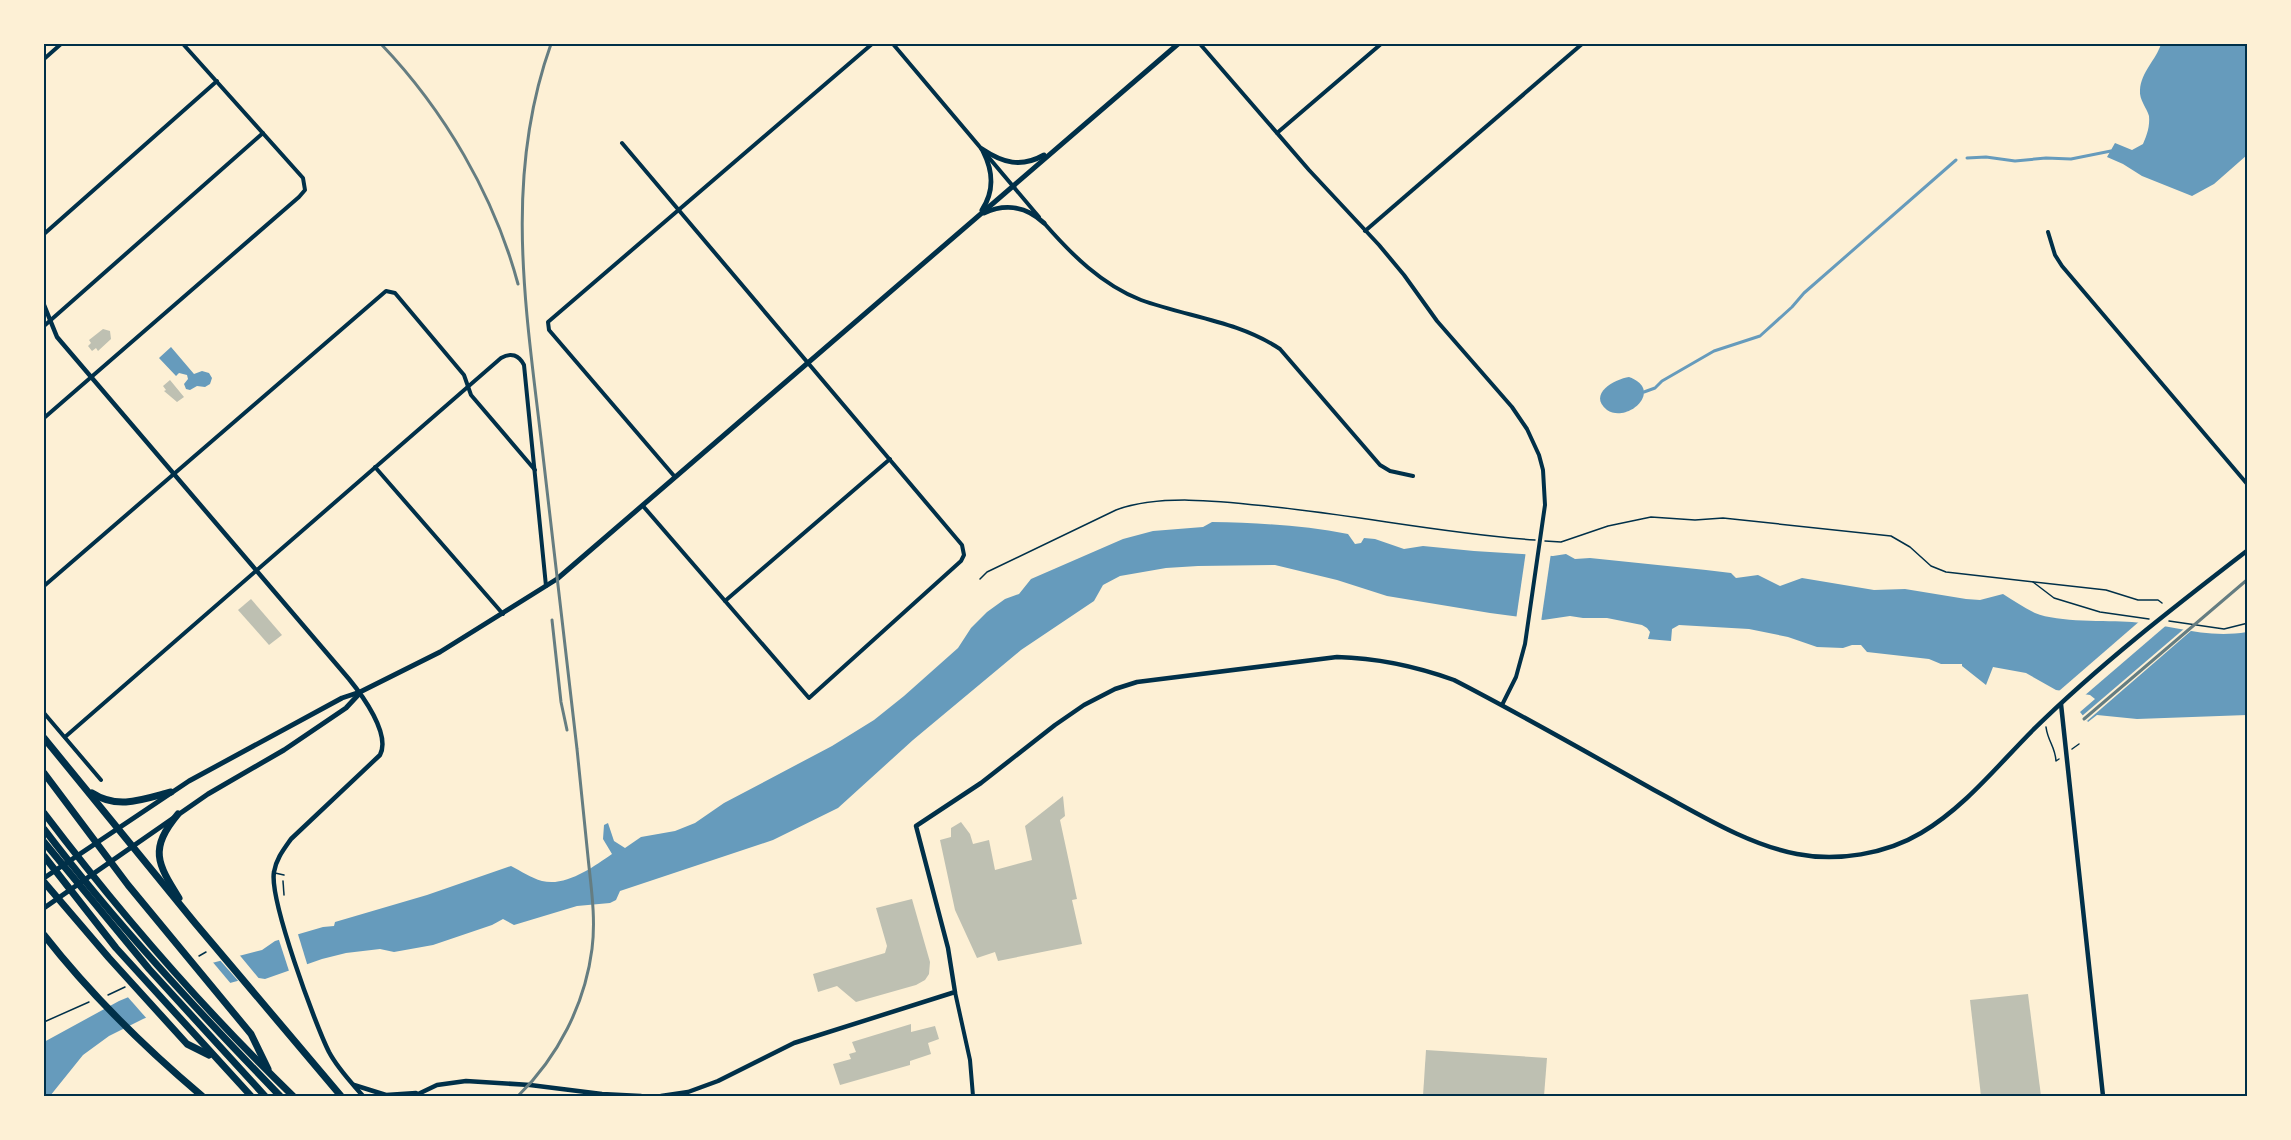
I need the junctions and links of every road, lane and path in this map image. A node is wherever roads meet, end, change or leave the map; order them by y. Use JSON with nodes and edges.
{"nodes":[{"id":1,"x":62,"y":44,"type":"edge"},
{"id":2,"x":183,"y":44,"type":"edge"},
{"id":3,"x":872,"y":44,"type":"edge"},
{"id":4,"x":893,"y":44,"type":"edge"},
{"id":5,"x":1178,"y":44,"type":"edge"},
{"id":6,"x":1200,"y":44,"type":"edge"},
{"id":7,"x":1381,"y":44,"type":"edge"},
{"id":8,"x":1582,"y":44,"type":"edge"},
{"id":9,"x":44,"y":59,"type":"edge"},
{"id":10,"x":217,"y":81,"type":"junction"},
{"id":11,"x":263,"y":133,"type":"junction"},
{"id":12,"x":1276,"y":133,"type":"junction"},
{"id":13,"x":622,"y":143,"type":"dead end"},
{"id":14,"x":982,"y":149,"type":"junction"},
{"id":15,"x":1054,"y":150,"type":"junction"},
{"id":16,"x":1013,"y":186,"type":"junction"},
{"id":17,"x":678,"y":210,"type":"junction"},
{"id":18,"x":978,"y":216,"type":"junction"},
{"id":19,"x":1044,"y":223,"type":"junction"},
{"id":20,"x":1365,"y":231,"type":"junction"},
{"id":21,"x":2048,"y":232,"type":"dead end"},
{"id":22,"x":44,"y":234,"type":"edge"},
{"id":23,"x":44,"y":305,"type":"edge"},
{"id":24,"x":51,"y":319,"type":"junction"},
{"id":25,"x":44,"y":326,"type":"edge"},
{"id":26,"x":807,"y":362,"type":"junction"},
{"id":27,"x":91,"y":376,"type":"junction"},
{"id":28,"x":468,"y":386,"type":"junction"},
{"id":29,"x":44,"y":418,"type":"edge"},
{"id":30,"x":890,"y":459,"type":"junction"},
{"id":31,"x":375,"y":467,"type":"junction"},
{"id":32,"x":535,"y":470,"type":"junction"},
{"id":33,"x":174,"y":473,"type":"junction"},
{"id":34,"x":1413,"y":476,"type":"dead end"},
{"id":35,"x":675,"y":477,"type":"junction"},
{"id":36,"x":2247,"y":486,"type":"edge"},
{"id":37,"x":642,"y":505,"type":"junction"},
{"id":38,"x":2247,"y":550,"type":"edge"},
{"id":39,"x":258,"y":570,"type":"junction"},
{"id":40,"x":980,"y":579,"type":"dead end"},
{"id":41,"x":2032,"y":582,"type":"junction"},
{"id":42,"x":44,"y":586,"type":"edge"},
{"id":43,"x":546,"y":586,"type":"junction"},
{"id":44,"x":725,"y":601,"type":"junction"},
{"id":45,"x":2162,"y":603,"type":"dead end"},
{"id":46,"x":503,"y":614,"type":"junction"},
{"id":47,"x":2156,"y":620,"type":"dead end"},
{"id":48,"x":2167,"y":621,"type":"dead end"},
{"id":49,"x":2247,"y":622,"type":"edge"},
{"id":50,"x":360,"y":692,"type":"junction"},
{"id":51,"x":2061,"y":704,"type":"junction"},
{"id":52,"x":1502,"y":705,"type":"junction"},
{"id":53,"x":44,"y":712,"type":"edge"},
{"id":54,"x":2047,"y":736,"type":"dead end"},
{"id":55,"x":65,"y":737,"type":"junction"},
{"id":56,"x":44,"y":738,"type":"edge"},
{"id":57,"x":2060,"y":758,"type":"dead end"},
{"id":58,"x":44,"y":773,"type":"edge"},
{"id":59,"x":101,"y":780,"type":"dead end"},
{"id":60,"x":88,"y":790,"type":"junction"},
{"id":61,"x":171,"y":792,"type":"junction"},
{"id":62,"x":44,"y":813,"type":"edge"},
{"id":63,"x":178,"y":814,"type":"junction"},
{"id":64,"x":117,"y":827,"type":"junction"},
{"id":65,"x":46,"y":832,"type":"edge"},
{"id":66,"x":44,"y":842,"type":"edge"},
{"id":67,"x":133,"y":846,"type":"junction"},
{"id":68,"x":44,"y":856,"type":"edge"},
{"id":69,"x":274,"y":872,"type":"junction"},
{"id":70,"x":284,"y":875,"type":"joint"},
{"id":71,"x":44,"y":880,"type":"edge"},
{"id":72,"x":284,"y":895,"type":"dead end"},
{"id":73,"x":44,"y":908,"type":"edge"},
{"id":74,"x":195,"y":923,"type":"junction"},
{"id":75,"x":44,"y":935,"type":"edge"},
{"id":76,"x":44,"y":946,"type":"edge"},
{"id":77,"x":62,"y":959,"type":"junction"},
{"id":78,"x":955,"y":992,"type":"junction"},
{"id":79,"x":213,"y":1056,"type":"junction"},
{"id":80,"x":270,"y":1074,"type":"junction"},
{"id":81,"x":352,"y":1084,"type":"junction"},
{"id":82,"x":422,"y":1092,"type":"junction"},
{"id":83,"x":202,"y":1096,"type":"edge"},
{"id":84,"x":251,"y":1096,"type":"edge"},
{"id":85,"x":265,"y":1096,"type":"edge"},
{"id":86,"x":280,"y":1096,"type":"edge"},
{"id":87,"x":293,"y":1096,"type":"edge"},
{"id":88,"x":341,"y":1096,"type":"edge"},
{"id":89,"x":363,"y":1096,"type":"edge"},
{"id":90,"x":416,"y":1096,"type":"edge"},
{"id":91,"x":641,"y":1096,"type":"edge"},
{"id":92,"x":661,"y":1096,"type":"edge"},
{"id":93,"x":973,"y":1096,"type":"edge"},
{"id":94,"x":2103,"y":1096,"type":"edge"}],
"edges":[{"from":1,"to":9,"type":"street"},
{"from":2,"to":10,"type":"street"},
{"from":3,"to":17,"type":"street"},
{"from":4,"to":14,"type":"street"},
{"from":5,"to":15,"type":"main road"},
{"from":6,"to":12,"type":"street"},
{"from":7,"to":12,"type":"street"},
{"from":8,"to":20,"type":"street"},
{"from":10,"to":11,"type":"street"},
{"from":10,"to":22,"type":"street"},
{"from":11,"to":24,"type":"street"},
{"from":11,"to":27,"type":"street"},
{"from":12,"to":20,"type":"street"},
{"from":13,"to":17,"type":"street"},
{"from":14,"to":15,"type":"main road"},
{"from":14,"to":16,"type":"street"},
{"from":14,"to":18,"type":"main road"},
{"from":15,"to":16,"type":"main road"},
{"from":16,"to":18,"type":"main road"},
{"from":16,"to":19,"type":"street"},
{"from":17,"to":26,"type":"street"},
{"from":17,"to":35,"type":"street"},
{"from":18,"to":19,"type":"main road"},
{"from":18,"to":26,"type":"main road"},
{"from":19,"to":34,"type":"street"},
{"from":20,"to":52,"type":"street"},
{"from":21,"to":36,"type":"street"},
{"from":23,"to":24,"type":"street"},
{"from":24,"to":25,"type":"street"},
{"from":24,"to":27,"type":"street"},
{"from":26,"to":30,"type":"street"},
{"from":26,"to":35,"type":"main road"},
{"from":27,"to":29,"type":"street"},
{"from":27,"to":33,"type":"street"},
{"from":28,"to":31,"type":"street"},
{"from":28,"to":32,"type":"street"},
{"from":28,"to":32,"type":"street"},
{"from":28,"to":33,"type":"street"},
{"from":30,"to":44,"type":"street"},
{"from":30,"to":44,"type":"street"},
{"from":31,"to":39,"type":"street"},
{"from":31,"to":46,"type":"street"},
{"from":32,"to":43,"type":"street"},
{"from":33,"to":39,"type":"street"},
{"from":33,"to":42,"type":"street"},
{"from":35,"to":37,"type":"main road"},
{"from":37,"to":43,"type":"main road"},
{"from":37,"to":44,"type":"street"},
{"from":38,"to":51,"type":"street"},
{"from":39,"to":50,"type":"street"},
{"from":39,"to":55,"type":"street"},
{"from":40,"to":41,"type":"path"},
{"from":41,"to":45,"type":"path"},
{"from":41,"to":47,"type":"path"},
{"from":43,"to":46,"type":"main road"},
{"from":46,"to":50,"type":"main road"},
{"from":48,"to":49,"type":"path"},
{"from":50,"to":61,"type":"main road"},
{"from":50,"to":63,"type":"main road"},
{"from":50,"to":69,"type":"street"},
{"from":51,"to":52,"type":"street"},
{"from":51,"to":94,"type":"street"},
{"from":52,"to":78,"type":"street"},
{"from":53,"to":55,"type":"street"},
{"from":54,"to":57,"type":"path"},
{"from":55,"to":59,"type":"street"},
{"from":56,"to":60,"type":"highway"},
{"from":58,"to":80,"type":"highway"},
{"from":60,"to":61,"type":"highway"},
{"from":60,"to":64,"type":"highway"},
{"from":61,"to":64,"type":"main road"},
{"from":62,"to":80,"type":"highway"},
{"from":63,"to":67,"type":"main road"},
{"from":63,"to":74,"type":"highway"},
{"from":64,"to":67,"type":"highway"},
{"from":64,"to":71,"type":"main road"},
{"from":65,"to":86,"type":"highway"},
{"from":66,"to":85,"type":"highway"},
{"from":67,"to":73,"type":"main road"},
{"from":67,"to":74,"type":"highway"},
{"from":68,"to":79,"type":"highway"},
{"from":69,"to":70,"type":"lane"},
{"from":69,"to":81,"type":"street"},
{"from":70,"to":72,"type":"path"},
{"from":71,"to":79,"type":"highway"},
{"from":74,"to":88,"type":"highway"},
{"from":75,"to":77,"type":"highway"},
{"from":76,"to":77,"type":"highway"},
{"from":77,"to":83,"type":"highway"},
{"from":78,"to":92,"type":"street"},
{"from":78,"to":93,"type":"street"},
{"from":79,"to":84,"type":"highway"},
{"from":80,"to":87,"type":"highway"},
{"from":81,"to":82,"type":"street"},
{"from":81,"to":89,"type":"street"},
{"from":82,"to":90,"type":"street"},
{"from":82,"to":91,"type":"street"}]}
